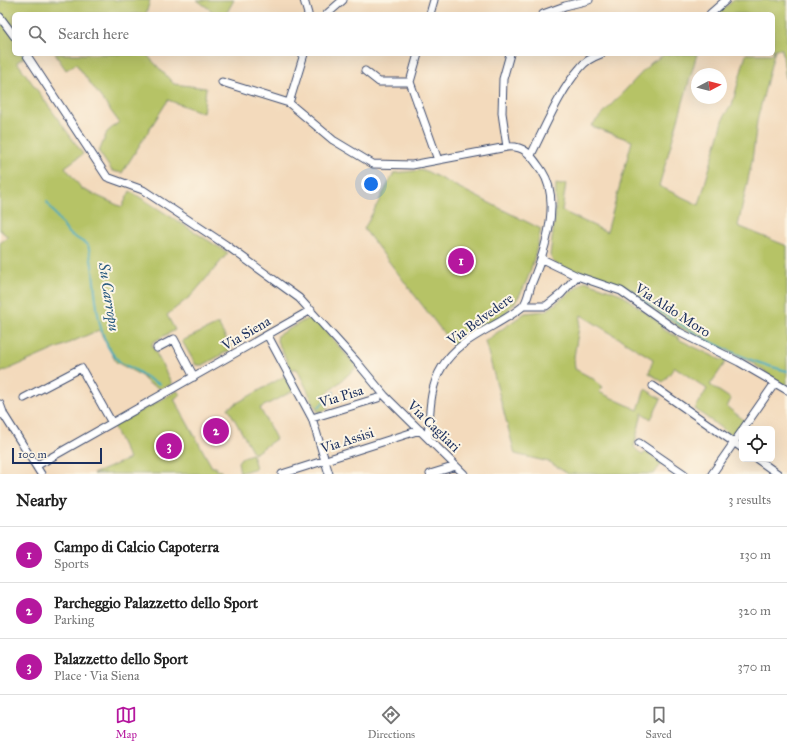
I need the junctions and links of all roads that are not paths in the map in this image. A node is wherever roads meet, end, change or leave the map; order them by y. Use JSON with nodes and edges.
{"nodes":[{"id":1,"x":304,"y":0,"type":"edge"},
{"id":2,"x":343,"y":0,"type":"edge"},
{"id":3,"x":434,"y":0,"type":"edge"},
{"id":4,"x":589,"y":0,"type":"edge"},
{"id":5,"x":726,"y":0,"type":"edge"},
{"id":6,"x":307,"y":12,"type":"edge"},
{"id":7,"x":329,"y":12,"type":"edge"},
{"id":8,"x":431,"y":12,"type":"edge"},
{"id":9,"x":548,"y":12,"type":"edge"},
{"id":10,"x":712,"y":12,"type":"edge"},
{"id":11,"x":0,"y":17,"type":"edge"},
{"id":12,"x":12,"y":33,"type":"edge"},
{"id":13,"x":27,"y":56,"type":"edge"},
{"id":14,"x":303,"y":56,"type":"edge"},
{"id":15,"x":417,"y":56,"type":"edge"},
{"id":16,"x":509,"y":56,"type":"edge"},
{"id":17,"x":598,"y":56,"type":"edge"},
{"id":18,"x":365,"y":71,"type":"dead end"},
{"id":19,"x":222,"y":82,"type":"dead end"},
{"id":20,"x":410,"y":82,"type":"junction"},
{"id":21,"x":290,"y":104,"type":"junction"},
{"id":22,"x":507,"y":148,"type":"junction"},
{"id":23,"x":531,"y":155,"type":"junction"},
{"id":24,"x":438,"y":160,"type":"junction"},
{"id":25,"x":542,"y":259,"type":"junction"},
{"id":26,"x":577,"y":276,"type":"junction"},
{"id":27,"x":523,"y":306,"type":"junction"},
{"id":28,"x":311,"y":310,"type":"junction"},
{"id":29,"x":268,"y":336,"type":"junction"},
{"id":30,"x":157,"y":348,"type":"dead end"},
{"id":31,"x":194,"y":377,"type":"junction"},
{"id":32,"x":775,"y":383,"type":"junction"},
{"id":33,"x":653,"y":386,"type":"dead end"},
{"id":34,"x":787,"y":390,"type":"edge"},
{"id":35,"x":381,"y":397,"type":"junction"},
{"id":36,"x":24,"y":398,"type":"dead end"},
{"id":37,"x":0,"y":404,"type":"edge"},
{"id":38,"x":2,"y":414,"type":"edge"},
{"id":39,"x":312,"y":418,"type":"junction"},
{"id":40,"x":112,"y":423,"type":"junction"},
{"id":41,"x":746,"y":426,"type":"edge"},
{"id":42,"x":420,"y":430,"type":"junction"},
{"id":43,"x":739,"y":435,"type":"edge"},
{"id":44,"x":428,"y":438,"type":"junction"},
{"id":45,"x":734,"y":442,"type":"junction"},
{"id":46,"x":639,"y":443,"type":"dead end"},
{"id":47,"x":739,"y":446,"type":"edge"},
{"id":48,"x":325,"y":461,"type":"junction"},
{"id":49,"x":762,"y":462,"type":"edge"},
{"id":50,"x":36,"y":466,"type":"junction"},
{"id":51,"x":456,"y":466,"type":"junction"},
{"id":52,"x":41,"y":474,"type":"edge"},
{"id":53,"x":282,"y":474,"type":"edge"},
{"id":54,"x":329,"y":474,"type":"edge"},
{"id":55,"x":430,"y":474,"type":"edge"},
{"id":56,"x":464,"y":474,"type":"edge"},
{"id":57,"x":684,"y":474,"type":"edge"},
{"id":58,"x":712,"y":474,"type":"edge"},
{"id":59,"x":778,"y":474,"type":"edge"}],
"edges":[{"from":1,"to":6,"type":"street"},
{"from":2,"to":7,"type":"street"},
{"from":3,"to":8,"type":"street"},
{"from":4,"to":9,"type":"street"},
{"from":5,"to":10,"type":"street"},
{"from":11,"to":12,"type":"street"},
{"from":13,"to":28,"type":"street","name":"Via Cagliari"},
{"from":14,"to":21,"type":"street"},
{"from":15,"to":20,"type":"street"},
{"from":16,"to":22,"type":"street"},
{"from":17,"to":23,"type":"street"},
{"from":18,"to":20,"type":"street"},
{"from":19,"to":21,"type":"street"},
{"from":20,"to":24,"type":"street"},
{"from":21,"to":24,"type":"street"},
{"from":22,"to":23,"type":"street"},
{"from":22,"to":24,"type":"street"},
{"from":23,"to":25,"type":"street","name":"Via Belvedere"},
{"from":25,"to":26,"type":"street","name":"Via Aldo Moro"},
{"from":25,"to":27,"type":"street","name":"Via Belvedere"},
{"from":26,"to":27,"type":"street"},
{"from":26,"to":32,"type":"street","name":"Via Aldo Moro"},
{"from":27,"to":44,"type":"street","name":"Via Belvedere"},
{"from":28,"to":29,"type":"street","name":"Via Siena"},
{"from":28,"to":35,"type":"street","name":"Via Cagliari"},
{"from":29,"to":31,"type":"street","name":"Via Siena"},
{"from":29,"to":39,"type":"street"},
{"from":30,"to":31,"type":"street"},
{"from":31,"to":40,"type":"street","name":"Via Siena"},
{"from":32,"to":34,"type":"street","name":"Via Aldo Moro"},
{"from":32,"to":41,"type":"street"},
{"from":33,"to":45,"type":"street"},
{"from":35,"to":39,"type":"street","name":"Via Pisa"},
{"from":35,"to":42,"type":"street","name":"Via Cagliari"},
{"from":36,"to":40,"type":"street"},
{"from":37,"to":38,"type":"street"},
{"from":38,"to":50,"type":"street"},
{"from":39,"to":48,"type":"street"},
{"from":40,"to":50,"type":"street","name":"Via Siena"},
{"from":42,"to":44,"type":"street","name":"Via Cagliari"},
{"from":42,"to":48,"type":"street","name":"Via Assisi"},
{"from":43,"to":45,"type":"street"},
{"from":44,"to":51,"type":"street","name":"Via Cagliari"},
{"from":45,"to":47,"type":"street"},
{"from":45,"to":58,"type":"street"},
{"from":46,"to":57,"type":"street"},
{"from":48,"to":53,"type":"street","name":"Via Assisi"},
{"from":48,"to":54,"type":"street"},
{"from":49,"to":59,"type":"street"},
{"from":50,"to":52,"type":"street"},
{"from":51,"to":55,"type":"street"},
{"from":51,"to":56,"type":"street","name":"Via Cagliari"}]}
